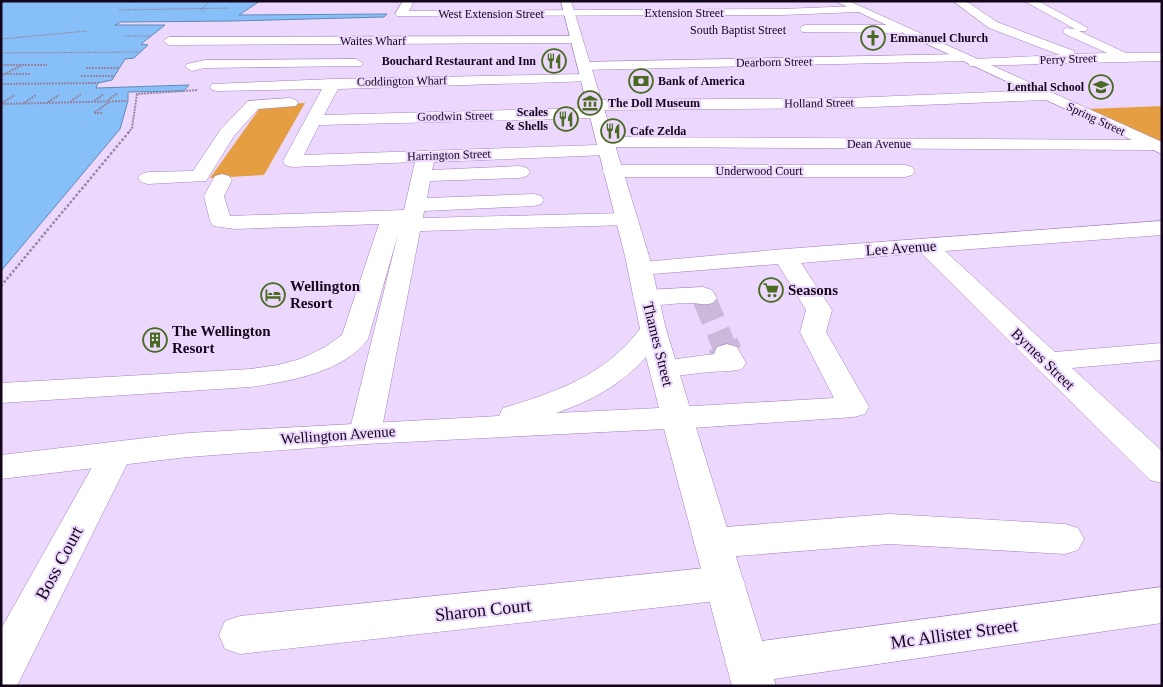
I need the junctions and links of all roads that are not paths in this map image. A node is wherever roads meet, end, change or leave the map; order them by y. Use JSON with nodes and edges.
{"nodes":[{"id":1,"x":409,"y":1,"type":"edge"},
{"id":2,"x":840,"y":1,"type":"edge"},
{"id":3,"x":958,"y":1,"type":"edge"},
{"id":4,"x":1029,"y":1,"type":"edge"},
{"id":5,"x":684,"y":2,"type":"edge"},
{"id":6,"x":702,"y":3,"type":"dead end"},
{"id":7,"x":671,"y":4,"type":"dead end"},
{"id":8,"x":858,"y":10,"type":"junction"},
{"id":9,"x":412,"y":14,"type":"junction"},
{"id":10,"x":574,"y":23,"type":"edge"},
{"id":11,"x":1082,"y":28,"type":"dead end"},
{"id":12,"x":901,"y":29,"type":"junction"},
{"id":13,"x":796,"y":30,"type":"dead end"},
{"id":14,"x":1069,"y":31,"type":"dead end"},
{"id":15,"x":169,"y":41,"type":"dead end"},
{"id":16,"x":394,"y":41,"type":"junction"},
{"id":17,"x":1128,"y":57,"type":"junction"},
{"id":18,"x":1081,"y":58,"type":"junction"},
{"id":19,"x":1162,"y":58,"type":"edge"},
{"id":20,"x":969,"y":60,"type":"junction"},
{"id":21,"x":192,"y":67,"type":"dead end"},
{"id":22,"x":586,"y":72,"type":"junction"},
{"id":23,"x":305,"y":74,"type":"dead end"},
{"id":24,"x":342,"y":80,"type":"junction"},
{"id":25,"x":217,"y":87,"type":"road end"},
{"id":26,"x":1044,"y":95,"type":"junction"},
{"id":27,"x":324,"y":101,"type":"junction"},
{"id":28,"x":596,"y":109,"type":"junction"},
{"id":29,"x":314,"y":120,"type":"junction"},
{"id":30,"x":606,"y":146,"type":"junction"},
{"id":31,"x":1157,"y":147,"type":"edge"},
{"id":32,"x":426,"y":156,"type":"junction"},
{"id":33,"x":612,"y":170,"type":"junction"},
{"id":34,"x":538,"y":171,"type":"dead end"},
{"id":35,"x":905,"y":171,"type":"dead end"},
{"id":36,"x":421,"y":176,"type":"junction"},
{"id":37,"x":148,"y":178,"type":"dead end"},
{"id":38,"x":222,"y":180,"type":"dead end"},
{"id":39,"x":534,"y":200,"type":"dead end"},
{"id":40,"x":399,"y":216,"type":"junction"},
{"id":41,"x":626,"y":219,"type":"junction"},
{"id":42,"x":1162,"y":228,"type":"edge"},
{"id":43,"x":926,"y":246,"type":"junction"},
{"id":44,"x":785,"y":256,"type":"junction"},
{"id":45,"x":697,"y":263,"type":"junction"},
{"id":46,"x":640,"y":268,"type":"junction"},
{"id":47,"x":646,"y":298,"type":"junction"},
{"id":48,"x":653,"y":329,"type":"junction"},
{"id":49,"x":1162,"y":351,"type":"edge"},
{"id":50,"x":716,"y":357,"type":"dead end"},
{"id":51,"x":1046,"y":362,"type":"junction"},
{"id":52,"x":664,"y":368,"type":"junction"},
{"id":53,"x":1,"y":393,"type":"edge"},
{"id":54,"x":677,"y":418,"type":"junction"},
{"id":55,"x":466,"y":428,"type":"junction"},
{"id":56,"x":365,"y":433,"type":"junction"},
{"id":57,"x":116,"y":454,"type":"junction"},
{"id":58,"x":1,"y":467,"type":"edge"},
{"id":59,"x":1162,"y":470,"type":"edge"},
{"id":60,"x":1065,"y":539,"type":"dead end"},
{"id":61,"x":714,"y":543,"type":"junction"},
{"id":62,"x":725,"y":583,"type":"junction"},
{"id":63,"x":1162,"y":605,"type":"edge"},
{"id":64,"x":240,"y":635,"type":"dead end"},
{"id":65,"x":1,"y":672,"type":"edge"},
{"id":66,"x":750,"y":675,"type":"edge"}],
"edges":[{"from":1,"to":9,"type":"street"},
{"from":2,"to":8,"type":"street","name":"Spring Street"},
{"from":3,"to":18,"type":"street"},
{"from":4,"to":11,"type":"street"},
{"from":5,"to":6,"type":"street"},
{"from":5,"to":7,"type":"street"},
{"from":8,"to":10,"type":"street","name":"Extension Street"},
{"from":8,"to":12,"type":"street","name":"Spring Street"},
{"from":9,"to":10,"type":"street","name":"West Extension Street"},
{"from":9,"to":16,"type":"street"},
{"from":10,"to":16,"type":"street","name":"Waites Wharf"},
{"from":10,"to":22,"type":"street","name":"Thames Street"},
{"from":12,"to":13,"type":"street","name":"South Baptist Street"},
{"from":12,"to":20,"type":"street","name":"Spring Street"},
{"from":14,"to":17,"type":"street"},
{"from":15,"to":16,"type":"street","name":"Waites Wharf"},
{"from":17,"to":18,"type":"street","name":"Perry Street"},
{"from":17,"to":19,"type":"street","name":"Perry Street"},
{"from":18,"to":20,"type":"street","name":"Perry Street"},
{"from":20,"to":22,"type":"street","name":"Dearborn Street"},
{"from":20,"to":26,"type":"street","name":"Spring Street"},
{"from":21,"to":24,"type":"street"},
{"from":22,"to":24,"type":"street","name":"Coddington Wharf"},
{"from":22,"to":28,"type":"street","name":"Thames Street"},
{"from":23,"to":24,"type":"street"},
{"from":24,"to":25,"type":"street","name":"Coddington Wharf"},
{"from":24,"to":27,"type":"street"},
{"from":26,"to":28,"type":"street","name":"Holland Street"},
{"from":26,"to":31,"type":"street","name":"Spring Street"},
{"from":27,"to":29,"type":"street"},
{"from":27,"to":37,"type":"street"},
{"from":28,"to":29,"type":"street","name":"Goodwin Street"},
{"from":28,"to":30,"type":"street","name":"Thames Street"},
{"from":29,"to":32,"type":"street","name":"Harrington Street"},
{"from":30,"to":31,"type":"street","name":"Dean Avenue"},
{"from":30,"to":32,"type":"street","name":"Harrington Street"},
{"from":30,"to":33,"type":"street","name":"Thames Street"},
{"from":32,"to":36,"type":"street"},
{"from":33,"to":35,"type":"street","name":"Underwood Court"},
{"from":33,"to":41,"type":"street","name":"Thames Street"},
{"from":34,"to":36,"type":"street"},
{"from":36,"to":40,"type":"street"},
{"from":38,"to":40,"type":"street"},
{"from":39,"to":40,"type":"street"},
{"from":40,"to":41,"type":"street"},
{"from":40,"to":53,"type":"street"},
{"from":40,"to":56,"type":"street"},
{"from":41,"to":46,"type":"street","name":"Thames Street"},
{"from":42,"to":43,"type":"street","name":"Lee Avenue"},
{"from":43,"to":44,"type":"street","name":"Lee Avenue"},
{"from":43,"to":51,"type":"street","name":"Byrnes Street"},
{"from":44,"to":45,"type":"street","name":"Lee Avenue"},
{"from":44,"to":54,"type":"street","name":"Wellington Avenue"},
{"from":45,"to":46,"type":"street","name":"Lee Avenue"},
{"from":45,"to":47,"type":"street"},
{"from":46,"to":47,"type":"street","name":"Thames Street"},
{"from":47,"to":48,"type":"street","name":"Thames Street"},
{"from":48,"to":52,"type":"street","name":"Thames Street"},
{"from":48,"to":55,"type":"street"},
{"from":49,"to":51,"type":"street"},
{"from":50,"to":52,"type":"street"},
{"from":51,"to":59,"type":"street","name":"Byrnes Street"},
{"from":52,"to":54,"type":"street","name":"Thames Street"},
{"from":54,"to":55,"type":"street","name":"Wellington Avenue"},
{"from":54,"to":61,"type":"street","name":"Thames Street"},
{"from":55,"to":56,"type":"street","name":"Wellington Avenue"},
{"from":56,"to":57,"type":"street","name":"Wellington Avenue"},
{"from":57,"to":58,"type":"street","name":"Wellington Avenue"},
{"from":57,"to":65,"type":"street","name":"Boss Court"},
{"from":60,"to":61,"type":"street"},
{"from":61,"to":62,"type":"street","name":"Thames Street"},
{"from":62,"to":64,"type":"street","name":"Sharon Court"},
{"from":62,"to":66,"type":"street","name":"Thames Street"},
{"from":63,"to":66,"type":"street","name":"Mc Allister Street"}]}
